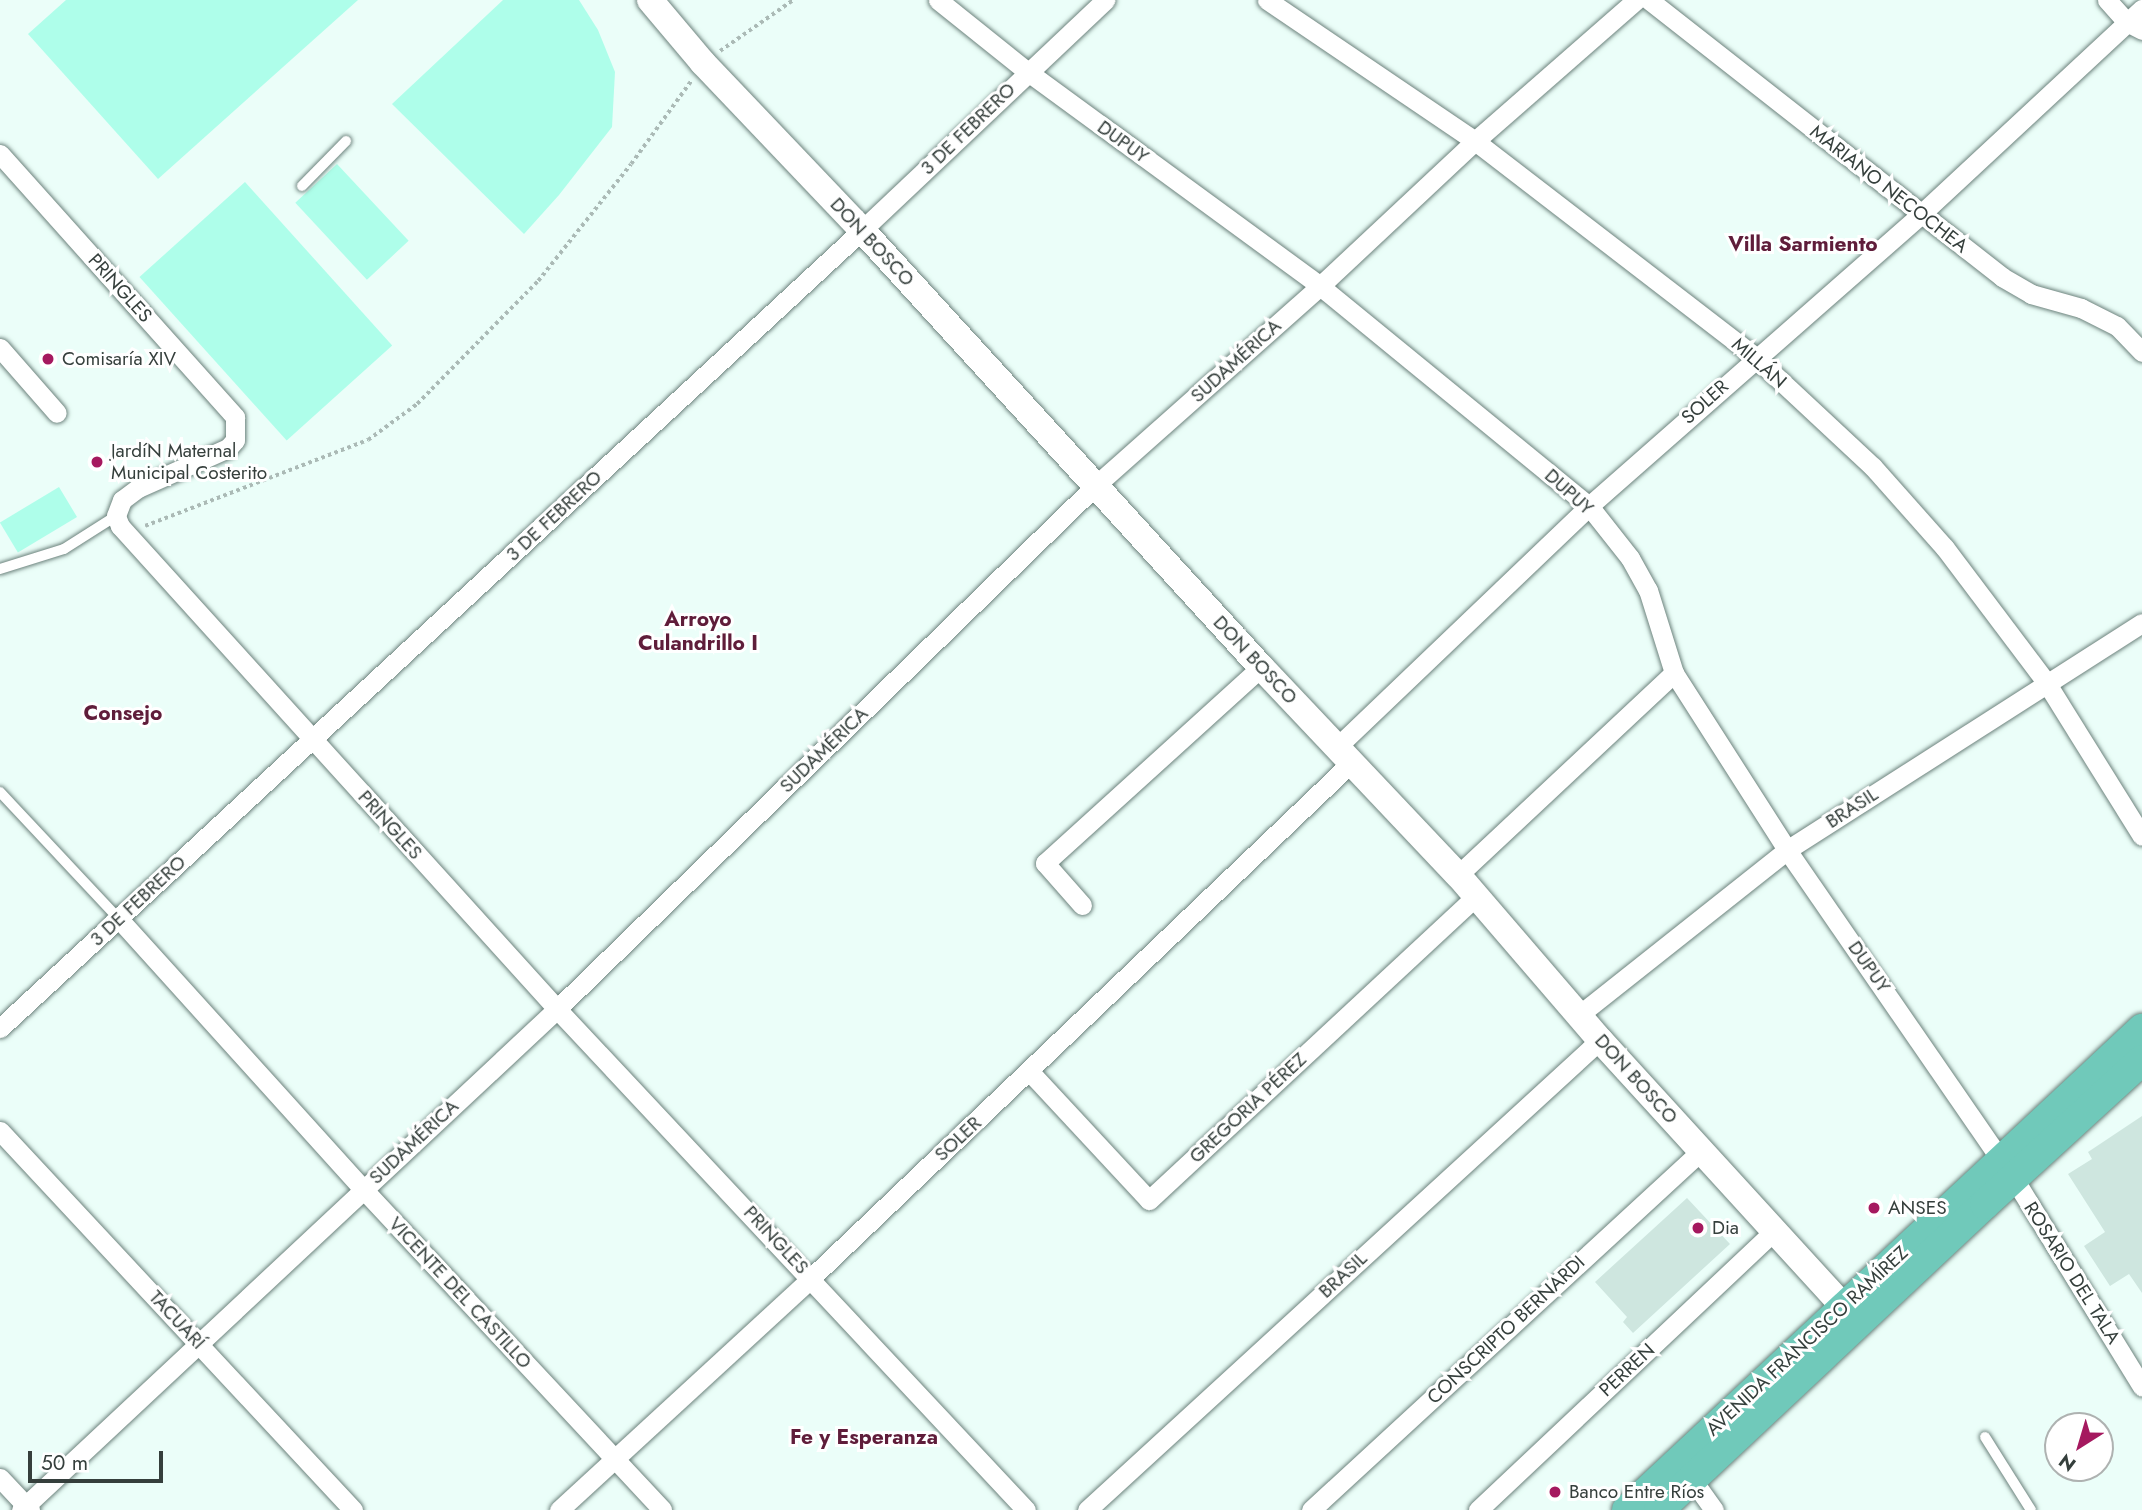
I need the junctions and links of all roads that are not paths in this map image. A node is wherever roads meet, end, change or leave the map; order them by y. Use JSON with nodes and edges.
{"nodes":[{"id":1,"x":650,"y":0,"type":"edge"},
{"id":2,"x":938,"y":0,"type":"edge"},
{"id":3,"x":1105,"y":0,"type":"edge"},
{"id":4,"x":1268,"y":0,"type":"edge"},
{"id":5,"x":1636,"y":0,"type":"edge"},
{"id":6,"x":1649,"y":0,"type":"edge"},
{"id":7,"x":2107,"y":0,"type":"edge"},
{"id":8,"x":2137,"y":20,"type":"edge"},
{"id":9,"x":1028,"y":72,"type":"junction"},
{"id":10,"x":346,"y":141,"type":"dead end"},
{"id":11,"x":1475,"y":141,"type":"junction"},
{"id":12,"x":0,"y":154,"type":"edge"},
{"id":13,"x":302,"y":186,"type":"dead end"},
{"id":14,"x":1920,"y":215,"type":"junction"},
{"id":15,"x":862,"y":230,"type":"junction"},
{"id":16,"x":1320,"y":286,"type":"junction"},
{"id":17,"x":0,"y":348,"type":"edge"},
{"id":18,"x":2142,"y":352,"type":"edge"},
{"id":19,"x":1755,"y":357,"type":"junction"},
{"id":20,"x":57,"y":413,"type":"dead end"},
{"id":21,"x":1096,"y":485,"type":"junction"},
{"id":22,"x":1589,"y":506,"type":"junction"},
{"id":23,"x":121,"y":525,"type":"junction"},
{"id":24,"x":0,"y":569,"type":"edge"},
{"id":25,"x":2142,"y":623,"type":"edge"},
{"id":26,"x":1261,"y":667,"type":"junction"},
{"id":27,"x":1674,"y":673,"type":"junction"},
{"id":28,"x":2046,"y":682,"type":"junction"},
{"id":29,"x":313,"y":740,"type":"junction"},
{"id":30,"x":1345,"y":754,"type":"junction"},
{"id":31,"x":0,"y":792,"type":"edge"},
{"id":32,"x":2142,"y":836,"type":"edge"},
{"id":33,"x":1787,"y":850,"type":"junction"},
{"id":34,"x":1458,"y":875,"type":"junction"},
{"id":35,"x":1476,"y":895,"type":"junction"},
{"id":36,"x":1083,"y":905,"type":"dead end"},
{"id":37,"x":119,"y":919,"type":"junction"},
{"id":38,"x":557,"y":1009,"type":"junction"},
{"id":39,"x":1579,"y":1015,"type":"junction"},
{"id":40,"x":0,"y":1028,"type":"edge"},
{"id":41,"x":2142,"y":1029,"type":"edge"},
{"id":42,"x":1600,"y":1040,"type":"junction"},
{"id":43,"x":2142,"y":1060,"type":"edge"},
{"id":44,"x":1029,"y":1071,"type":"junction"},
{"id":45,"x":0,"y":1131,"type":"edge"},
{"id":46,"x":1701,"y":1151,"type":"junction"},
{"id":47,"x":2007,"y":1168,"type":"junction"},
{"id":48,"x":364,"y":1190,"type":"junction"},
{"id":49,"x":1776,"y":1230,"type":"junction"},
{"id":50,"x":811,"y":1278,"type":"junction"},
{"id":51,"x":1850,"y":1314,"type":"junction"},
{"id":52,"x":199,"y":1344,"type":"junction"},
{"id":53,"x":2142,"y":1387,"type":"edge"},
{"id":54,"x":1986,"y":1437,"type":"dead end"},
{"id":55,"x":614,"y":1460,"type":"junction"},
{"id":56,"x":1686,"y":1470,"type":"junction"},
{"id":57,"x":0,"y":1478,"type":"edge"},
{"id":58,"x":25,"y":1509,"type":"edge"},
{"id":59,"x":353,"y":1510,"type":"edge"},
{"id":60,"x":559,"y":1510,"type":"edge"},
{"id":61,"x":662,"y":1510,"type":"edge"},
{"id":62,"x":1026,"y":1510,"type":"edge"},
{"id":63,"x":1087,"y":1510,"type":"edge"},
{"id":64,"x":1311,"y":1510,"type":"edge"},
{"id":65,"x":1478,"y":1510,"type":"edge"},
{"id":66,"x":1627,"y":1510,"type":"edge"},
{"id":67,"x":1660,"y":1510,"type":"edge"},
{"id":68,"x":1714,"y":1510,"type":"edge"},
{"id":69,"x":2031,"y":1510,"type":"edge"}],
"edges":[{"from":1,"to":15,"type":"main road","name":"DON BOSCO"},
{"from":2,"to":9,"type":"street","name":"DUPUY"},
{"from":3,"to":9,"type":"street","name":"3 DE FEBRERO"},
{"from":4,"to":11,"type":"street","name":"MILLÁN"},
{"from":5,"to":11,"type":"street","name":"SUDAMÉRICA"},
{"from":6,"to":14,"type":"street","name":"MARIANO NECOCHEA"},
{"from":7,"to":8,"type":"street"},
{"from":8,"to":14,"type":"street","name":"SOLER"},
{"from":9,"to":15,"type":"street","name":"3 DE FEBRERO"},
{"from":9,"to":16,"type":"street","name":"DUPUY"},
{"from":10,"to":13,"type":"lane"},
{"from":11,"to":16,"type":"street","name":"SUDAMÉRICA"},
{"from":11,"to":19,"type":"street","name":"MILLÁN"},
{"from":12,"to":23,"type":"street","name":"PRINGLES"},
{"from":14,"to":18,"type":"street","name":"MARIANO NECOCHEA"},
{"from":14,"to":19,"type":"street","name":"SOLER"},
{"from":15,"to":21,"type":"main road","name":"DON BOSCO"},
{"from":15,"to":29,"type":"street","name":"3 DE FEBRERO"},
{"from":16,"to":21,"type":"street","name":"SUDAMÉRICA"},
{"from":16,"to":22,"type":"street","name":"DUPUY"},
{"from":17,"to":20,"type":"street"},
{"from":19,"to":22,"type":"street","name":"SOLER"},
{"from":19,"to":28,"type":"street","name":"MILLÁN"},
{"from":21,"to":26,"type":"main road","name":"DON BOSCO"},
{"from":21,"to":38,"type":"street","name":"SUDAMÉRICA"},
{"from":22,"to":27,"type":"street","name":"DUPUY"},
{"from":22,"to":30,"type":"street","name":"SOLER"},
{"from":23,"to":24,"type":"lane"},
{"from":23,"to":29,"type":"street","name":"PRINGLES"},
{"from":25,"to":28,"type":"street","name":"BRASIL"},
{"from":26,"to":30,"type":"main road","name":"DON BOSCO"},
{"from":26,"to":36,"type":"street"},
{"from":27,"to":33,"type":"street","name":"DUPUY"},
{"from":27,"to":34,"type":"street"},
{"from":28,"to":32,"type":"street","name":"MILLÁN"},
{"from":28,"to":33,"type":"street","name":"BRASIL"},
{"from":29,"to":37,"type":"street","name":"3 DE FEBRERO"},
{"from":29,"to":38,"type":"street","name":"PRINGLES"},
{"from":30,"to":34,"type":"main road","name":"DON BOSCO"},
{"from":30,"to":44,"type":"street","name":"SOLER"},
{"from":31,"to":37,"type":"lane"},
{"from":33,"to":39,"type":"street","name":"BRASIL"},
{"from":33,"to":47,"type":"street","name":"DUPUY"},
{"from":34,"to":35,"type":"main road","name":"DON BOSCO"},
{"from":35,"to":39,"type":"main road","name":"DON BOSCO"},
{"from":35,"to":44,"type":"street","name":"GREGORIA PÉREZ"},
{"from":37,"to":40,"type":"street","name":"3 DE FEBRERO"},
{"from":37,"to":48,"type":"street","name":"VICENTE DEL CASTILLO"},
{"from":38,"to":48,"type":"street","name":"SUDAMÉRICA"},
{"from":38,"to":50,"type":"street","name":"PRINGLES"},
{"from":39,"to":42,"type":"main road","name":"DON BOSCO"},
{"from":41,"to":47,"type":"main road","name":"AVENIDA FRANCISCO RAMÍREZ"},
{"from":42,"to":46,"type":"main road","name":"DON BOSCO"},
{"from":42,"to":63,"type":"street","name":"BRASIL"},
{"from":43,"to":47,"type":"main road","name":"AVENIDA FRANCISCO RAMÍREZ"},
{"from":44,"to":50,"type":"street","name":"SOLER"},
{"from":45,"to":52,"type":"street","name":"TACUARÍ"},
{"from":46,"to":49,"type":"main road","name":"DON BOSCO"},
{"from":46,"to":64,"type":"street","name":"CONSCRIPTO BERNARDI"},
{"from":47,"to":51,"type":"main road","name":"AVENIDA FRANCISCO RAMÍREZ"},
{"from":47,"to":53,"type":"street","name":"ROSARIO DEL TALA"},
{"from":48,"to":52,"type":"street","name":"SUDAMÉRICA"},
{"from":48,"to":55,"type":"street","name":"VICENTE DEL CASTILLO"},
{"from":49,"to":51,"type":"main road","name":"DON BOSCO"},
{"from":49,"to":65,"type":"street","name":"PERREN"},
{"from":50,"to":55,"type":"street","name":"SOLER"},
{"from":50,"to":62,"type":"street","name":"PRINGLES"},
{"from":51,"to":56,"type":"main road","name":"AVENIDA FRANCISCO RAMÍREZ"},
{"from":52,"to":58,"type":"street","name":"SUDAMÉRICA"},
{"from":52,"to":59,"type":"street","name":"TACUARÍ"},
{"from":54,"to":69,"type":"lane"},
{"from":55,"to":60,"type":"street","name":"SOLER"},
{"from":55,"to":61,"type":"street","name":"VICENTE DEL CASTILLO"},
{"from":56,"to":66,"type":"main road","name":"AVENIDA FRANCISCO RAMÍREZ"},
{"from":56,"to":67,"type":"main road","name":"AVENIDA FRANCISCO RAMÍREZ"},
{"from":56,"to":68,"type":"street"},
{"from":57,"to":58,"type":"street"}]}
